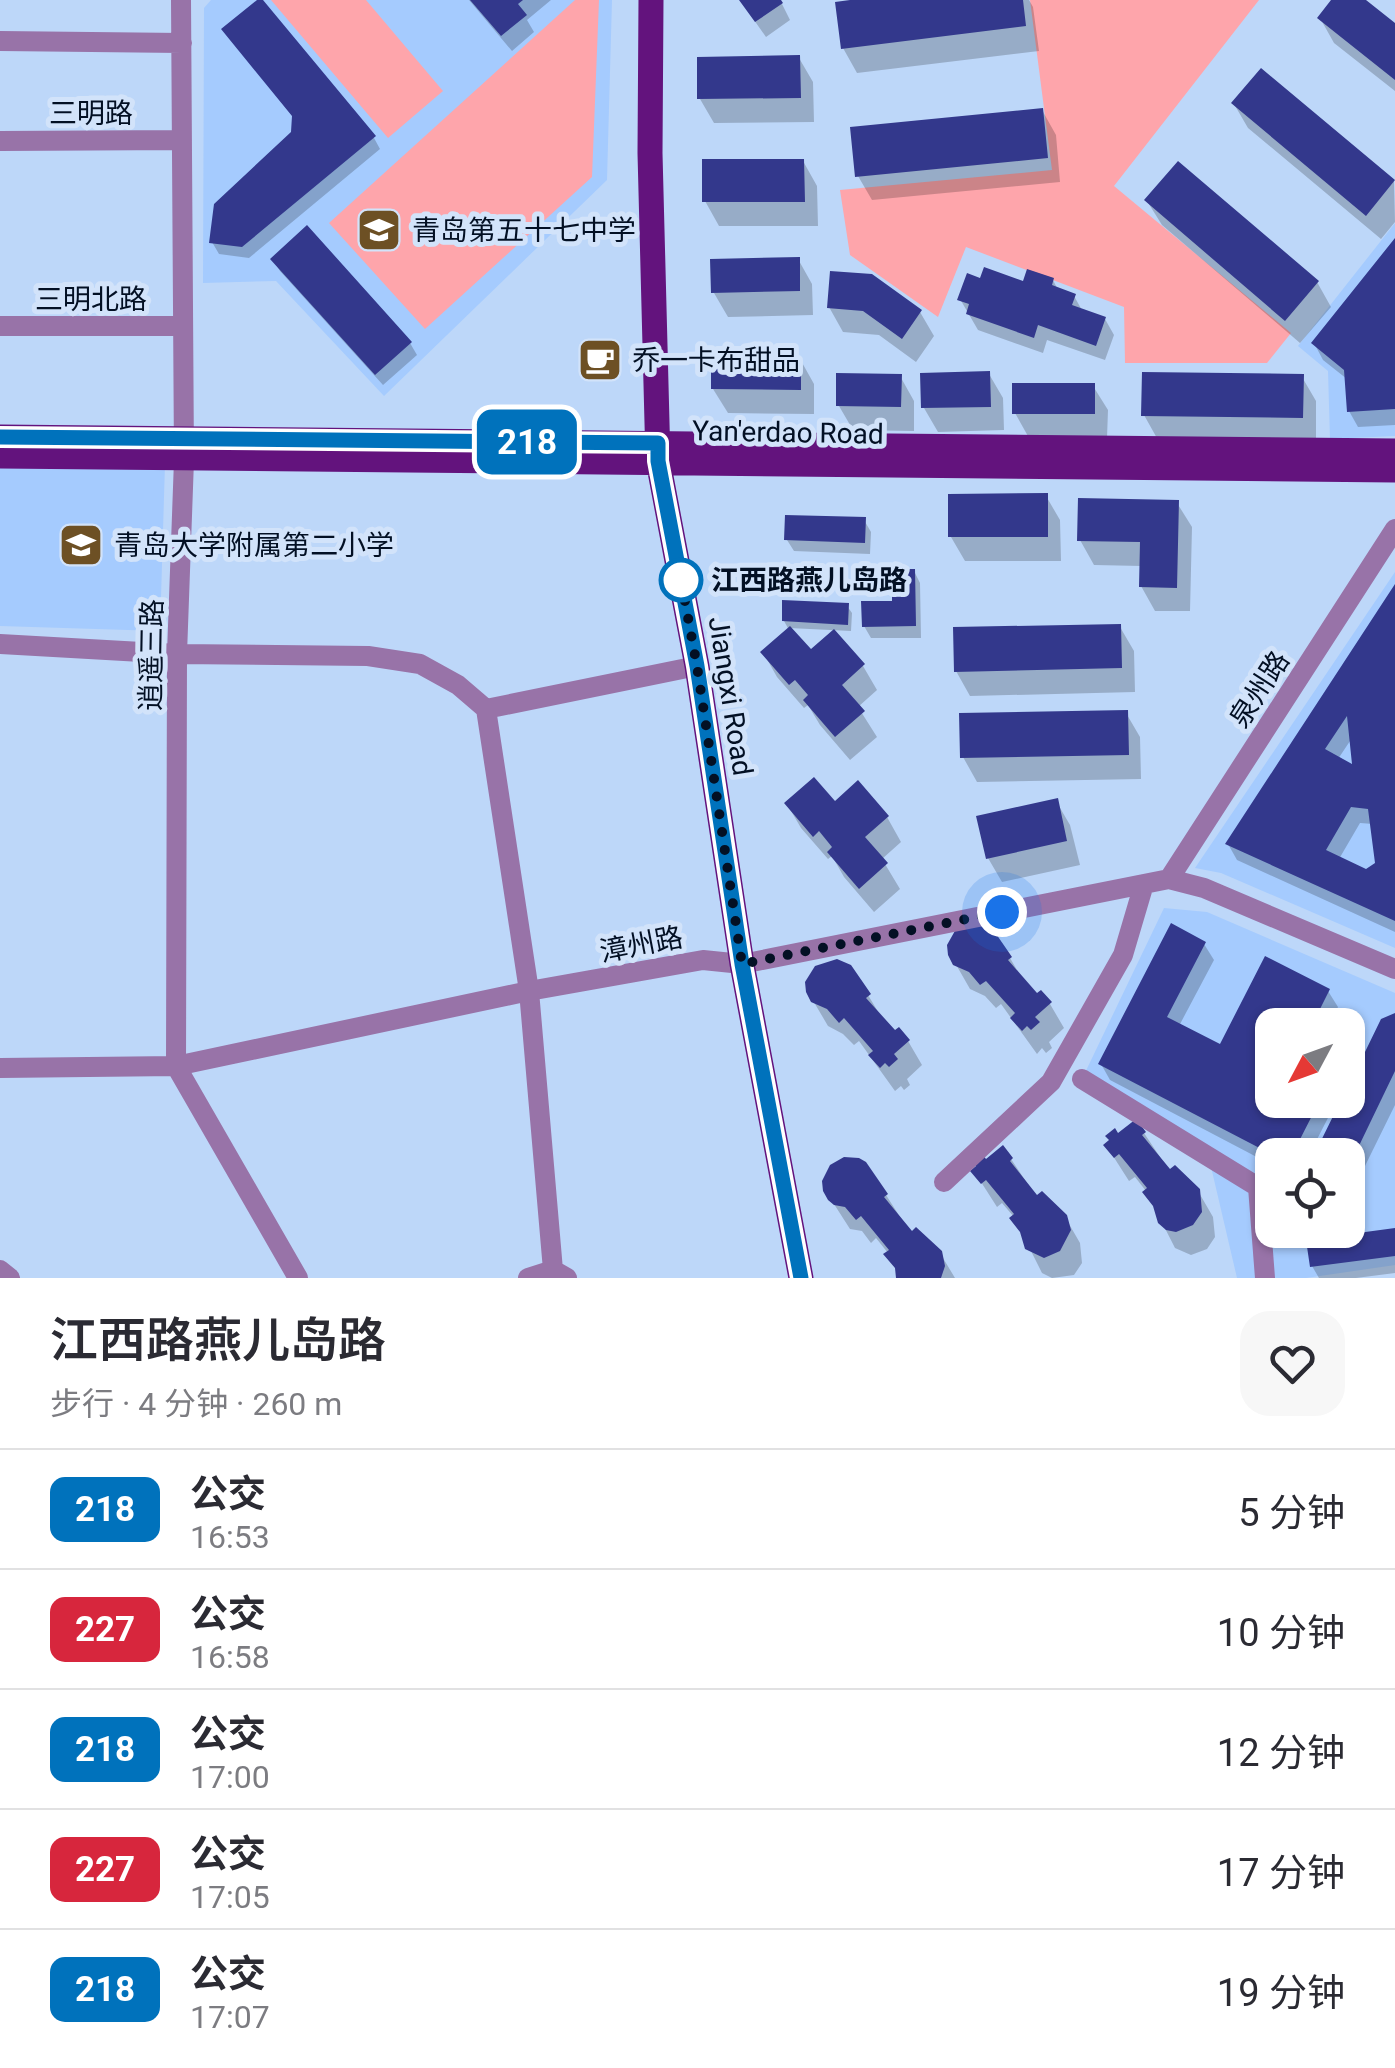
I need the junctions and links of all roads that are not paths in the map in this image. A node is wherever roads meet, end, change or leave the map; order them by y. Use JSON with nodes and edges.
{"nodes":[{"id":1,"x":182,"y":0,"type":"edge"},
{"id":2,"x":651,"y":0,"type":"edge"},
{"id":3,"x":0,"y":41,"type":"edge"},
{"id":4,"x":182,"y":44,"type":"junction"},
{"id":5,"x":182,"y":140,"type":"junction"},
{"id":6,"x":0,"y":141,"type":"edge"},
{"id":7,"x":0,"y":326,"type":"edge"},
{"id":8,"x":182,"y":326,"type":"junction"},
{"id":9,"x":0,"y":437,"type":"edge"},
{"id":10,"x":184,"y":450,"type":"junction"},
{"id":11,"x":1395,"y":451,"type":"edge"},
{"id":12,"x":658,"y":452,"type":"junction"},
{"id":13,"x":0,"y":456,"type":"edge"},
{"id":14,"x":1395,"y":470,"type":"edge"},
{"id":15,"x":1395,"y":529,"type":"edge"},
{"id":16,"x":0,"y":644,"type":"edge"},
{"id":17,"x":177,"y":654,"type":"junction"},
{"id":18,"x":697,"y":666,"type":"junction"},
{"id":19,"x":486,"y":709,"type":"junction"},
{"id":20,"x":1169,"y":879,"type":"junction"},
{"id":21,"x":1144,"y":884,"type":"junction"},
{"id":22,"x":742,"y":964,"type":"junction"},
{"id":23,"x":1395,"y":969,"type":"edge"},
{"id":24,"x":529,"y":991,"type":"junction"},
{"id":25,"x":176,"y":1066,"type":"junction"},
{"id":26,"x":0,"y":1068,"type":"edge"},
{"id":27,"x":1082,"y":1079,"type":"dead end"},
{"id":28,"x":944,"y":1182,"type":"dead end"},
{"id":29,"x":0,"y":1270,"type":"edge"},
{"id":30,"x":560,"y":1274,"type":"edge"},
{"id":31,"x":10,"y":1278,"type":"edge"},
{"id":32,"x":298,"y":1278,"type":"edge"},
{"id":33,"x":528,"y":1278,"type":"edge"},
{"id":34,"x":801,"y":1278,"type":"edge"},
{"id":35,"x":1265,"y":1278,"type":"edge"}],
"edges":[{"from":1,"to":4,"type":"street","name":"逍遥三路"},
{"from":2,"to":12,"type":"main road","name":"Jiangxi Road"},
{"from":3,"to":4,"type":"street"},
{"from":4,"to":5,"type":"street","name":"逍遥三路"},
{"from":5,"to":6,"type":"street","name":"三明路"},
{"from":5,"to":8,"type":"street","name":"逍遥三路"},
{"from":7,"to":8,"type":"street","name":"三明北路"},
{"from":8,"to":10,"type":"street","name":"逍遥三路"},
{"from":9,"to":10,"type":"main road","name":"Yan'erdao Road"},
{"from":10,"to":12,"type":"main road","name":"Yan'erdao Road"},
{"from":10,"to":13,"type":"main road","name":"Yan'erdao Road"},
{"from":10,"to":17,"type":"street","name":"逍遥三路"},
{"from":11,"to":12,"type":"main road","name":"Yan'erdao Road"},
{"from":12,"to":14,"type":"main road","name":"Yan'erdao Road"},
{"from":12,"to":18,"type":"main road","name":"Jiangxi Road"},
{"from":15,"to":20,"type":"street","name":"泉州路"},
{"from":16,"to":17,"type":"street"},
{"from":17,"to":19,"type":"street"},
{"from":17,"to":25,"type":"street","name":"逍遥三路"},
{"from":18,"to":19,"type":"street"},
{"from":18,"to":22,"type":"main road","name":"Jiangxi Road"},
{"from":19,"to":24,"type":"street"},
{"from":20,"to":21,"type":"street","name":"漳州路"},
{"from":20,"to":23,"type":"street","name":"漳州路"},
{"from":21,"to":22,"type":"street","name":"漳州路"},
{"from":21,"to":28,"type":"street"},
{"from":22,"to":24,"type":"street","name":"漳州路"},
{"from":22,"to":34,"type":"main road","name":"Jiangxi Road"},
{"from":24,"to":25,"type":"street","name":"漳州路"},
{"from":24,"to":30,"type":"street"},
{"from":25,"to":26,"type":"street","name":"漳州路"},
{"from":25,"to":32,"type":"street"},
{"from":27,"to":35,"type":"street"},
{"from":29,"to":31,"type":"street"},
{"from":30,"to":33,"type":"street"}]}
